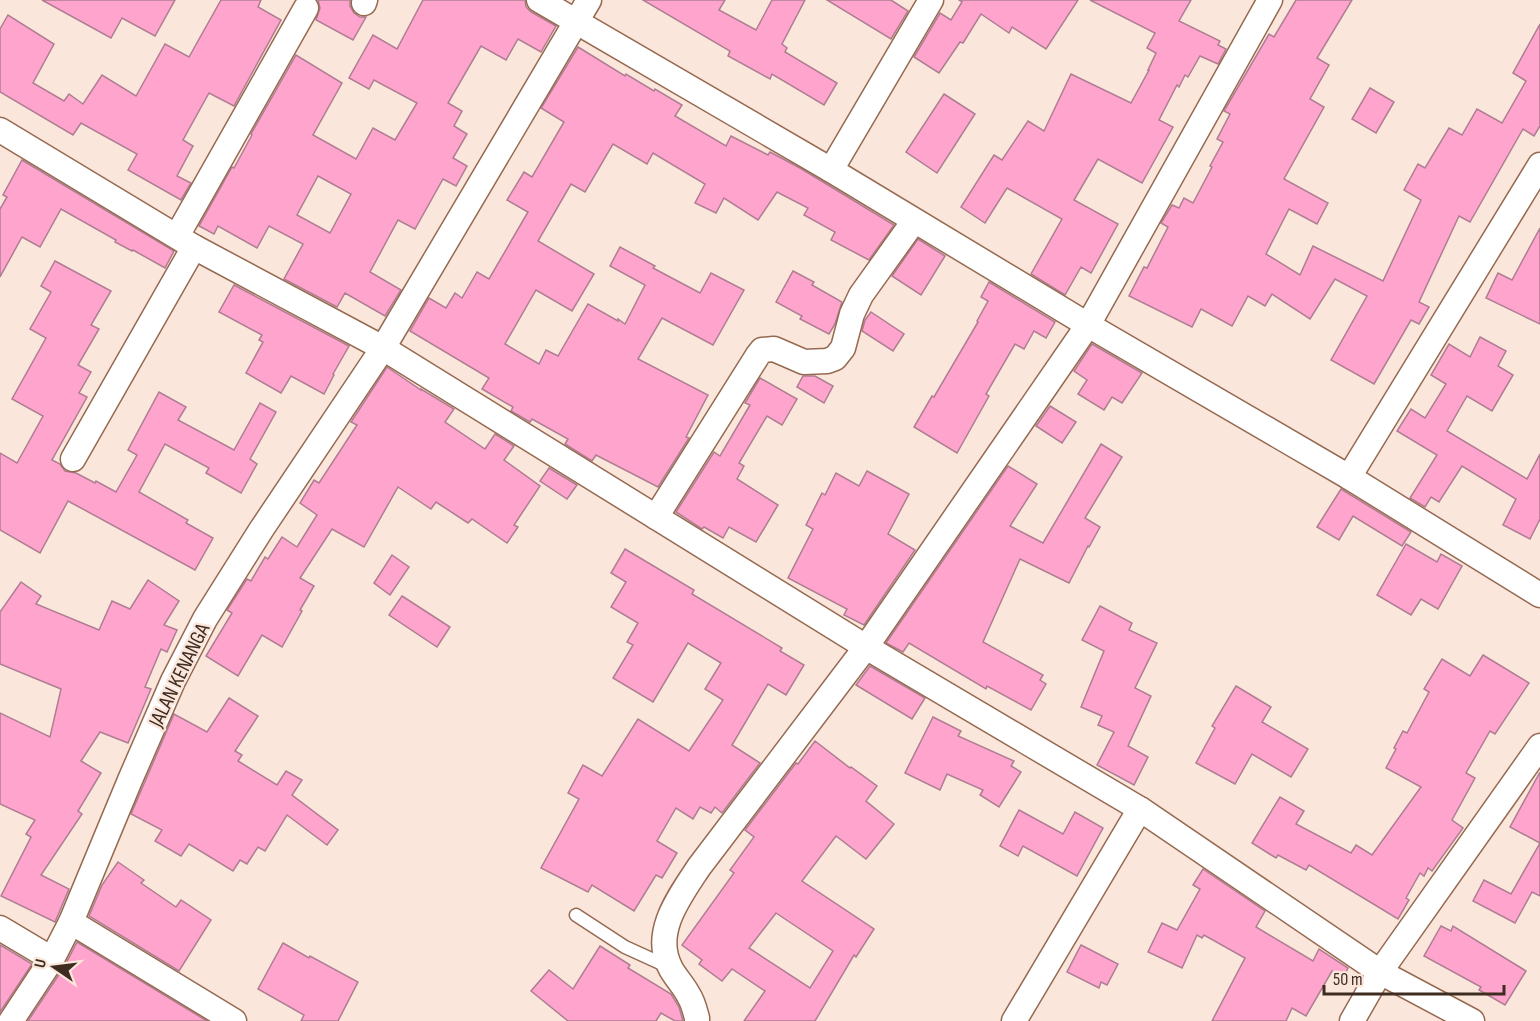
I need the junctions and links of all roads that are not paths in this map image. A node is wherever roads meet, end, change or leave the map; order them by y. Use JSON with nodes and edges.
{"nodes":[{"id":1,"x":539,"y":0,"type":"edge"},
{"id":2,"x":589,"y":0,"type":"edge"},
{"id":3,"x":931,"y":0,"type":"edge"},
{"id":4,"x":1270,"y":0,"type":"edge"},
{"id":5,"x":306,"y":8,"type":"dead end"},
{"id":6,"x":576,"y":22,"type":"junction"},
{"id":7,"x":0,"y":130,"type":"edge"},
{"id":8,"x":1540,"y":165,"type":"edge"},
{"id":9,"x":831,"y":170,"type":"junction"},
{"id":10,"x":914,"y":221,"type":"junction"},
{"id":11,"x":185,"y":242,"type":"junction"},
{"id":12,"x":1088,"y":325,"type":"junction"},
{"id":13,"x":383,"y":348,"type":"junction"},
{"id":14,"x":73,"y":459,"type":"dead end"},
{"id":15,"x":1349,"y":477,"type":"junction"},
{"id":16,"x":656,"y":517,"type":"junction"},
{"id":17,"x":1540,"y":595,"type":"edge"},
{"id":18,"x":866,"y":647,"type":"junction"},
{"id":19,"x":1540,"y":746,"type":"edge"},
{"id":20,"x":1140,"y":808,"type":"junction"},
{"id":21,"x":576,"y":915,"type":"dead end"},
{"id":22,"x":71,"y":922,"type":"junction"},
{"id":23,"x":0,"y":928,"type":"edge"},
{"id":24,"x":52,"y":958,"type":"junction"},
{"id":25,"x":670,"y":968,"type":"junction"},
{"id":26,"x":1380,"y":972,"type":"junction"},
{"id":27,"x":11,"y":1021,"type":"edge"},
{"id":28,"x":234,"y":1021,"type":"edge"},
{"id":29,"x":697,"y":1021,"type":"edge"},
{"id":30,"x":1014,"y":1021,"type":"edge"},
{"id":31,"x":1352,"y":1021,"type":"edge"},
{"id":32,"x":1472,"y":1021,"type":"edge"}],
"edges":[{"from":1,"to":6,"type":"street"},
{"from":2,"to":6,"type":"street","name":"JALAN KENANGA"},
{"from":3,"to":9,"type":"street"},
{"from":4,"to":12,"type":"street"},
{"from":5,"to":11,"type":"street"},
{"from":6,"to":9,"type":"street"},
{"from":6,"to":13,"type":"street","name":"JALAN KENANGA"},
{"from":7,"to":11,"type":"street"},
{"from":8,"to":15,"type":"street"},
{"from":9,"to":10,"type":"street"},
{"from":10,"to":12,"type":"street"},
{"from":10,"to":16,"type":"street"},
{"from":11,"to":13,"type":"street"},
{"from":11,"to":14,"type":"street"},
{"from":12,"to":15,"type":"street"},
{"from":12,"to":18,"type":"street"},
{"from":13,"to":16,"type":"street"},
{"from":13,"to":22,"type":"street","name":"JALAN KENANGA"},
{"from":15,"to":17,"type":"street"},
{"from":16,"to":18,"type":"street"},
{"from":18,"to":20,"type":"street"},
{"from":18,"to":25,"type":"street"},
{"from":19,"to":26,"type":"street"},
{"from":20,"to":26,"type":"street"},
{"from":20,"to":30,"type":"street"},
{"from":21,"to":25,"type":"lane"},
{"from":22,"to":24,"type":"street","name":"JALAN KENANGA"},
{"from":22,"to":28,"type":"street"},
{"from":23,"to":24,"type":"street"},
{"from":24,"to":27,"type":"street","name":"JALAN KENANGA"},
{"from":25,"to":29,"type":"street"},
{"from":26,"to":31,"type":"street"},
{"from":26,"to":32,"type":"street"}]}
